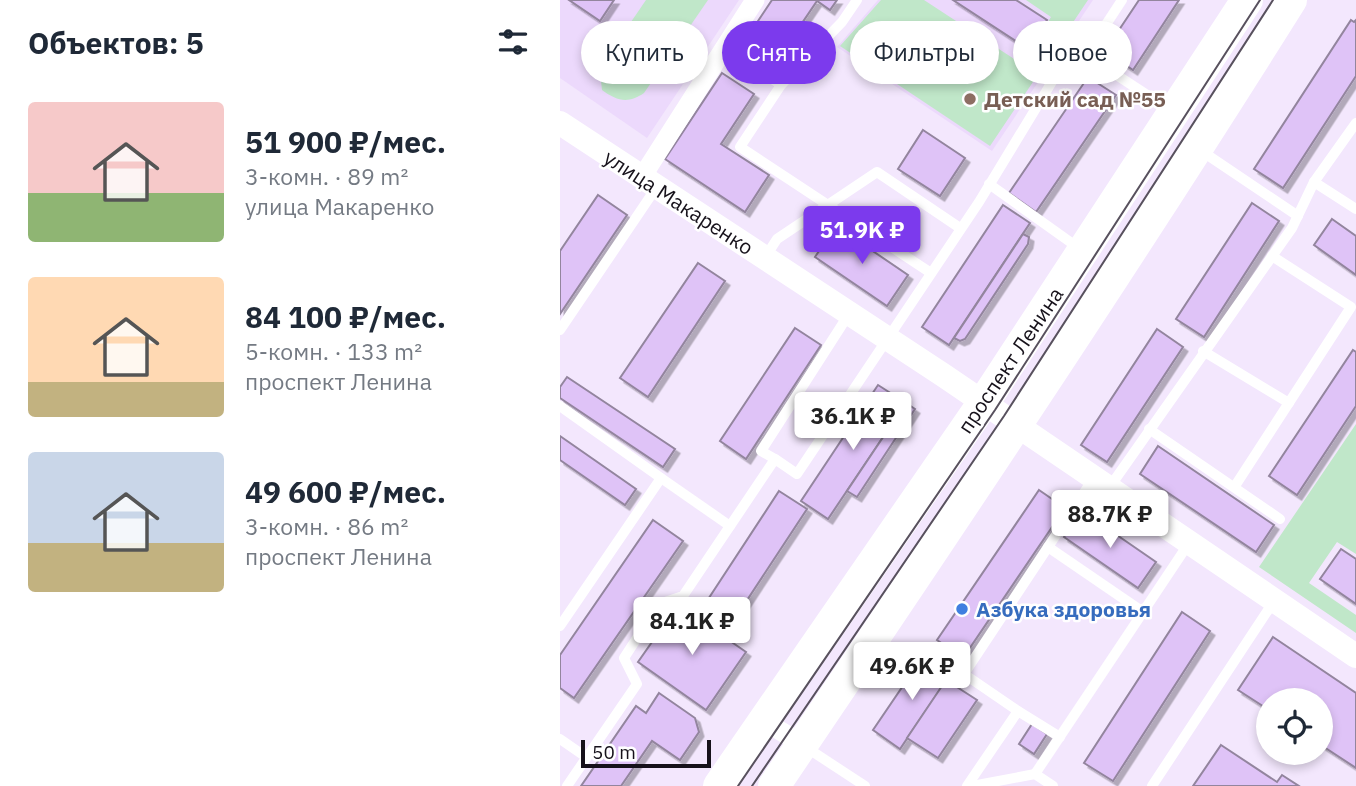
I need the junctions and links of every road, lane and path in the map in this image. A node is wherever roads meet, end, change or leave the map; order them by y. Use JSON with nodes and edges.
{"nodes":[{"id":1,"x":755,"y":0,"type":"edge"},
{"id":2,"x":857,"y":0,"type":"edge"},
{"id":3,"x":1122,"y":0,"type":"edge"},
{"id":4,"x":1247,"y":0,"type":"edge"},
{"id":5,"x":1291,"y":0,"type":"edge"},
{"id":6,"x":742,"y":21,"type":"edge"},
{"id":7,"x":1108,"y":21,"type":"edge"},
{"id":8,"x":722,"y":54,"type":"edge"},
{"id":9,"x":1050,"y":84,"type":"edge"},
{"id":10,"x":1124,"y":84,"type":"edge"},
{"id":11,"x":781,"y":85,"type":"joint"},
{"id":12,"x":560,"y":123,"type":"edge"},
{"id":13,"x":1356,"y":123,"type":"edge"},
{"id":14,"x":1185,"y":130,"type":"junction"},
{"id":15,"x":650,"y":182,"type":"junction"},
{"id":16,"x":1314,"y":182,"type":"junction"},
{"id":17,"x":989,"y":184,"type":"junction"},
{"id":18,"x":827,"y":204,"type":"junction"},
{"id":19,"x":1356,"y":209,"type":"edge"},
{"id":20,"x":1298,"y":216,"type":"junction"},
{"id":21,"x":960,"y":228,"type":"junction"},
{"id":22,"x":1272,"y":256,"type":"junction"},
{"id":23,"x":764,"y":258,"type":"junction"},
{"id":24,"x":1100,"y":261,"type":"junction"},
{"id":25,"x":931,"y":272,"type":"junction"},
{"id":26,"x":1354,"y":309,"type":"edge"},
{"id":27,"x":849,"y":314,"type":"junction"},
{"id":28,"x":560,"y":330,"type":"edge"},
{"id":29,"x":887,"y":338,"type":"junction"},
{"id":30,"x":1203,"y":351,"type":"junction"},
{"id":31,"x":984,"y":402,"type":"junction"},
{"id":32,"x":1289,"y":402,"type":"junction"},
{"id":33,"x":560,"y":406,"type":"edge"},
{"id":34,"x":1017,"y":425,"type":"junction"},
{"id":35,"x":1149,"y":429,"type":"junction"},
{"id":36,"x":775,"y":459,"type":"junction"},
{"id":37,"x":661,"y":478,"type":"junction"},
{"id":38,"x":1101,"y":483,"type":"junction"},
{"id":39,"x":1235,"y":486,"type":"junction"},
{"id":40,"x":1280,"y":519,"type":"dead end"},
{"id":41,"x":730,"y":526,"type":"junction"},
{"id":42,"x":1189,"y":543,"type":"junction"},
{"id":43,"x":1048,"y":547,"type":"junction"},
{"id":44,"x":1274,"y":601,"type":"junction"},
{"id":45,"x":1143,"y":612,"type":"junction"},
{"id":46,"x":560,"y":626,"type":"edge"},
{"id":47,"x":1356,"y":656,"type":"edge"},
{"id":48,"x":1018,"y":711,"type":"junction"},
{"id":49,"x":764,"y":721,"type":"junction"},
{"id":50,"x":1060,"y":737,"type":"junction"},
{"id":51,"x":560,"y":739,"type":"edge"},
{"id":52,"x":802,"y":744,"type":"junction"},
{"id":53,"x":586,"y":757,"type":"junction"},
{"id":54,"x":1035,"y":774,"type":"junction"},
{"id":55,"x":567,"y":786,"type":"edge"},
{"id":56,"x":719,"y":786,"type":"edge"},
{"id":57,"x":774,"y":786,"type":"edge"},
{"id":58,"x":865,"y":786,"type":"edge"},
{"id":59,"x":970,"y":786,"type":"edge"},
{"id":60,"x":1053,"y":786,"type":"edge"},
{"id":61,"x":1152,"y":786,"type":"edge"}],
"edges":[{"from":1,"to":6,"type":"street"},
{"from":2,"to":11,"type":"lane"},
{"from":3,"to":7,"type":"lane"},
{"from":4,"to":14,"type":"main road","name":"проспект Ленина"},
{"from":5,"to":14,"type":"main road","name":"проспект Ленина"},
{"from":8,"to":15,"type":"street"},
{"from":9,"to":17,"type":"lane"},
{"from":10,"to":14,"type":"lane"},
{"from":11,"to":18,"type":"lane"},
{"from":12,"to":15,"type":"street","name":"улица Макаренко"},
{"from":13,"to":16,"type":"lane"},
{"from":14,"to":20,"type":"lane"},
{"from":14,"to":24,"type":"main road","name":"проспект Ленина"},
{"from":15,"to":23,"type":"street","name":"улица Макаренко"},
{"from":15,"to":28,"type":"lane"},
{"from":16,"to":19,"type":"lane"},
{"from":16,"to":20,"type":"lane"},
{"from":17,"to":21,"type":"lane"},
{"from":17,"to":24,"type":"lane"},
{"from":18,"to":21,"type":"lane"},
{"from":18,"to":23,"type":"lane"},
{"from":18,"to":25,"type":"lane"},
{"from":20,"to":22,"type":"lane"},
{"from":21,"to":25,"type":"lane"},
{"from":22,"to":26,"type":"lane"},
{"from":22,"to":30,"type":"lane"},
{"from":23,"to":27,"type":"street","name":"улица Макаренко"},
{"from":24,"to":31,"type":"main road","name":"проспект Ленина"},
{"from":24,"to":34,"type":"main road","name":"проспект Ленина"},
{"from":25,"to":29,"type":"lane"},
{"from":26,"to":32,"type":"lane"},
{"from":27,"to":29,"type":"street","name":"улица Макаренко"},
{"from":27,"to":36,"type":"lane"},
{"from":29,"to":31,"type":"street","name":"улица Макаренко"},
{"from":29,"to":36,"type":"lane"},
{"from":30,"to":32,"type":"lane"},
{"from":30,"to":35,"type":"lane"},
{"from":31,"to":34,"type":"street","name":"улица Макаренко"},
{"from":31,"to":49,"type":"main road","name":"проспект Ленина"},
{"from":32,"to":39,"type":"lane"},
{"from":33,"to":37,"type":"lane"},
{"from":34,"to":38,"type":"street","name":"улица Макаренко"},
{"from":34,"to":52,"type":"main road","name":"проспект Ленина"},
{"from":35,"to":38,"type":"lane"},
{"from":35,"to":39,"type":"lane"},
{"from":36,"to":41,"type":"lane"},
{"from":37,"to":41,"type":"lane"},
{"from":37,"to":46,"type":"lane"},
{"from":38,"to":42,"type":"street","name":"улица Макаренко"},
{"from":38,"to":43,"type":"lane"},
{"from":39,"to":40,"type":"lane"},
{"from":41,"to":53,"type":"lane"},
{"from":42,"to":44,"type":"street","name":"улица Макаренко"},
{"from":42,"to":45,"type":"lane"},
{"from":43,"to":45,"type":"lane"},
{"from":43,"to":48,"type":"lane"},
{"from":44,"to":47,"type":"street","name":"улица Макаренко"},
{"from":44,"to":61,"type":"lane"},
{"from":45,"to":50,"type":"lane"},
{"from":48,"to":50,"type":"lane"},
{"from":48,"to":59,"type":"lane"},
{"from":49,"to":52,"type":"street"},
{"from":49,"to":56,"type":"main road","name":"проспект Ленина"},
{"from":50,"to":54,"type":"lane"},
{"from":51,"to":53,"type":"lane"},
{"from":52,"to":57,"type":"main road","name":"проспект Ленина"},
{"from":52,"to":58,"type":"lane"},
{"from":53,"to":55,"type":"lane"},
{"from":54,"to":59,"type":"lane"},
{"from":54,"to":60,"type":"lane"}]}
